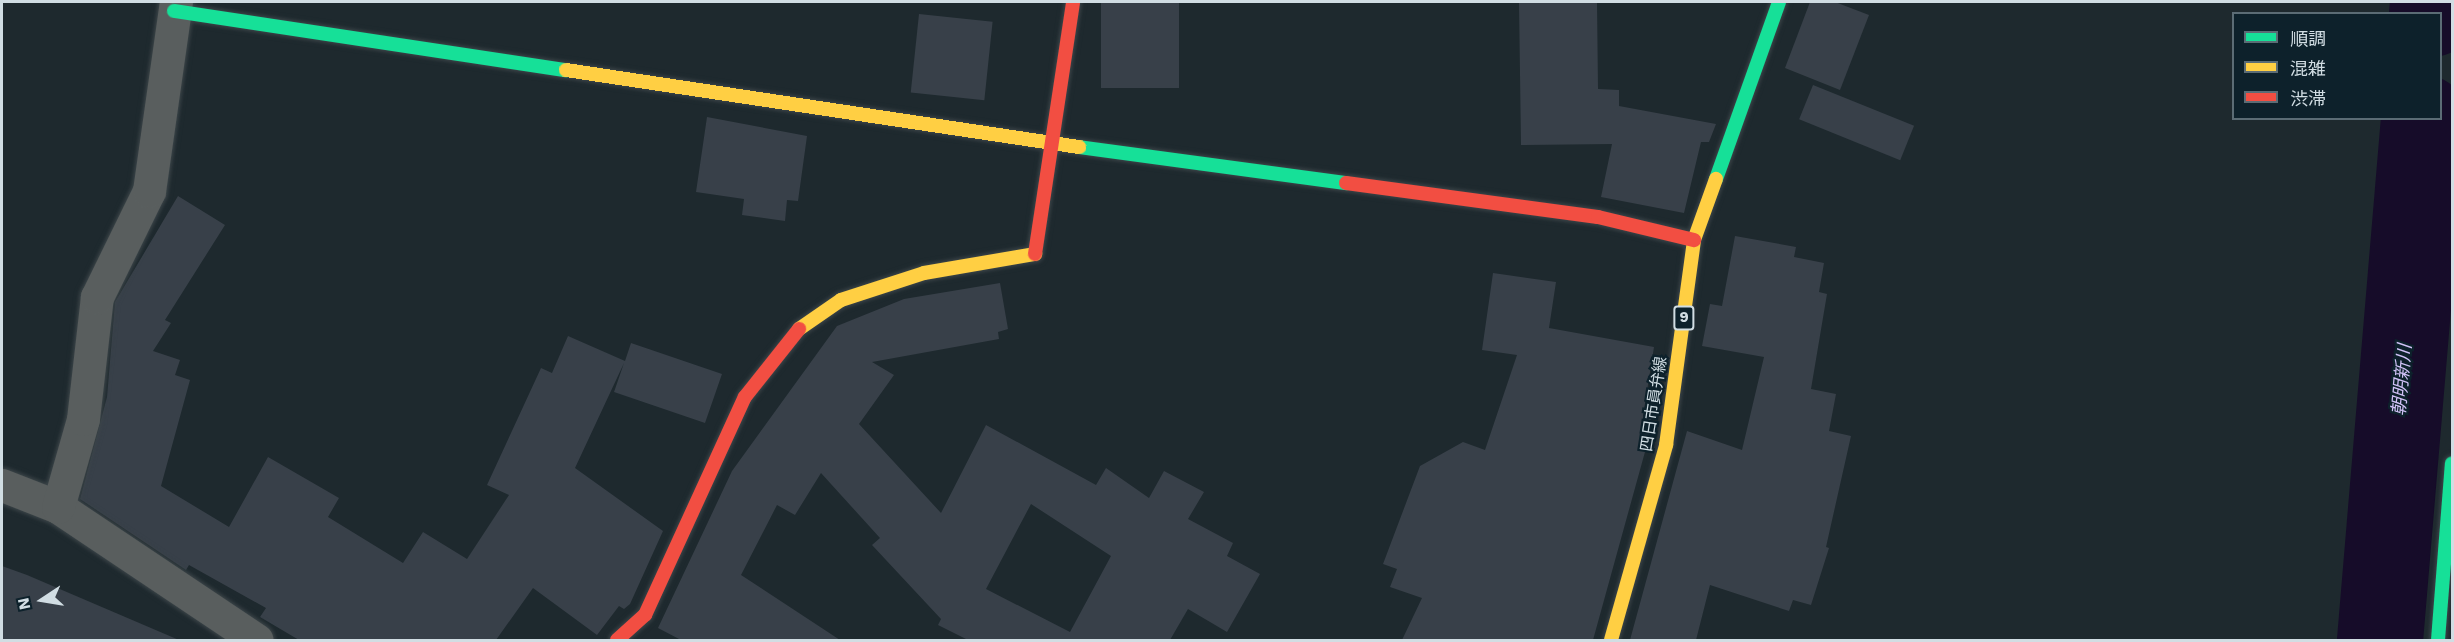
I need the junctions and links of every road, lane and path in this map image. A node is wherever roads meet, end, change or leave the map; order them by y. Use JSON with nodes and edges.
{"nodes":[{"id":1,"x":1073,"y":2,"type":"edge"},
{"id":2,"x":1779,"y":2,"type":"edge"},
{"id":3,"x":175,"y":6,"type":"edge"},
{"id":4,"x":1053,"y":144,"type":"junction"},
{"id":5,"x":1694,"y":240,"type":"junction"},
{"id":6,"x":2452,"y":465,"type":"edge"},
{"id":7,"x":2,"y":485,"type":"edge"},
{"id":8,"x":58,"y":507,"type":"junction"},
{"id":9,"x":257,"y":640,"type":"edge"},
{"id":10,"x":617,"y":640,"type":"edge"},
{"id":11,"x":1611,"y":640,"type":"edge"},
{"id":12,"x":2438,"y":640,"type":"edge"}],
"edges":[{"from":1,"to":4,"type":"street"},
{"from":2,"to":5,"type":"street","name":"四日市員弁線","number":"9"},
{"from":3,"to":4,"type":"street"},
{"from":3,"to":8,"type":"street"},
{"from":4,"to":5,"type":"street"},
{"from":4,"to":10,"type":"street"},
{"from":5,"to":11,"type":"street","name":"四日市員弁線","number":"9"},
{"from":6,"to":12,"type":"street"},
{"from":7,"to":8,"type":"street"},
{"from":8,"to":9,"type":"street"}]}
